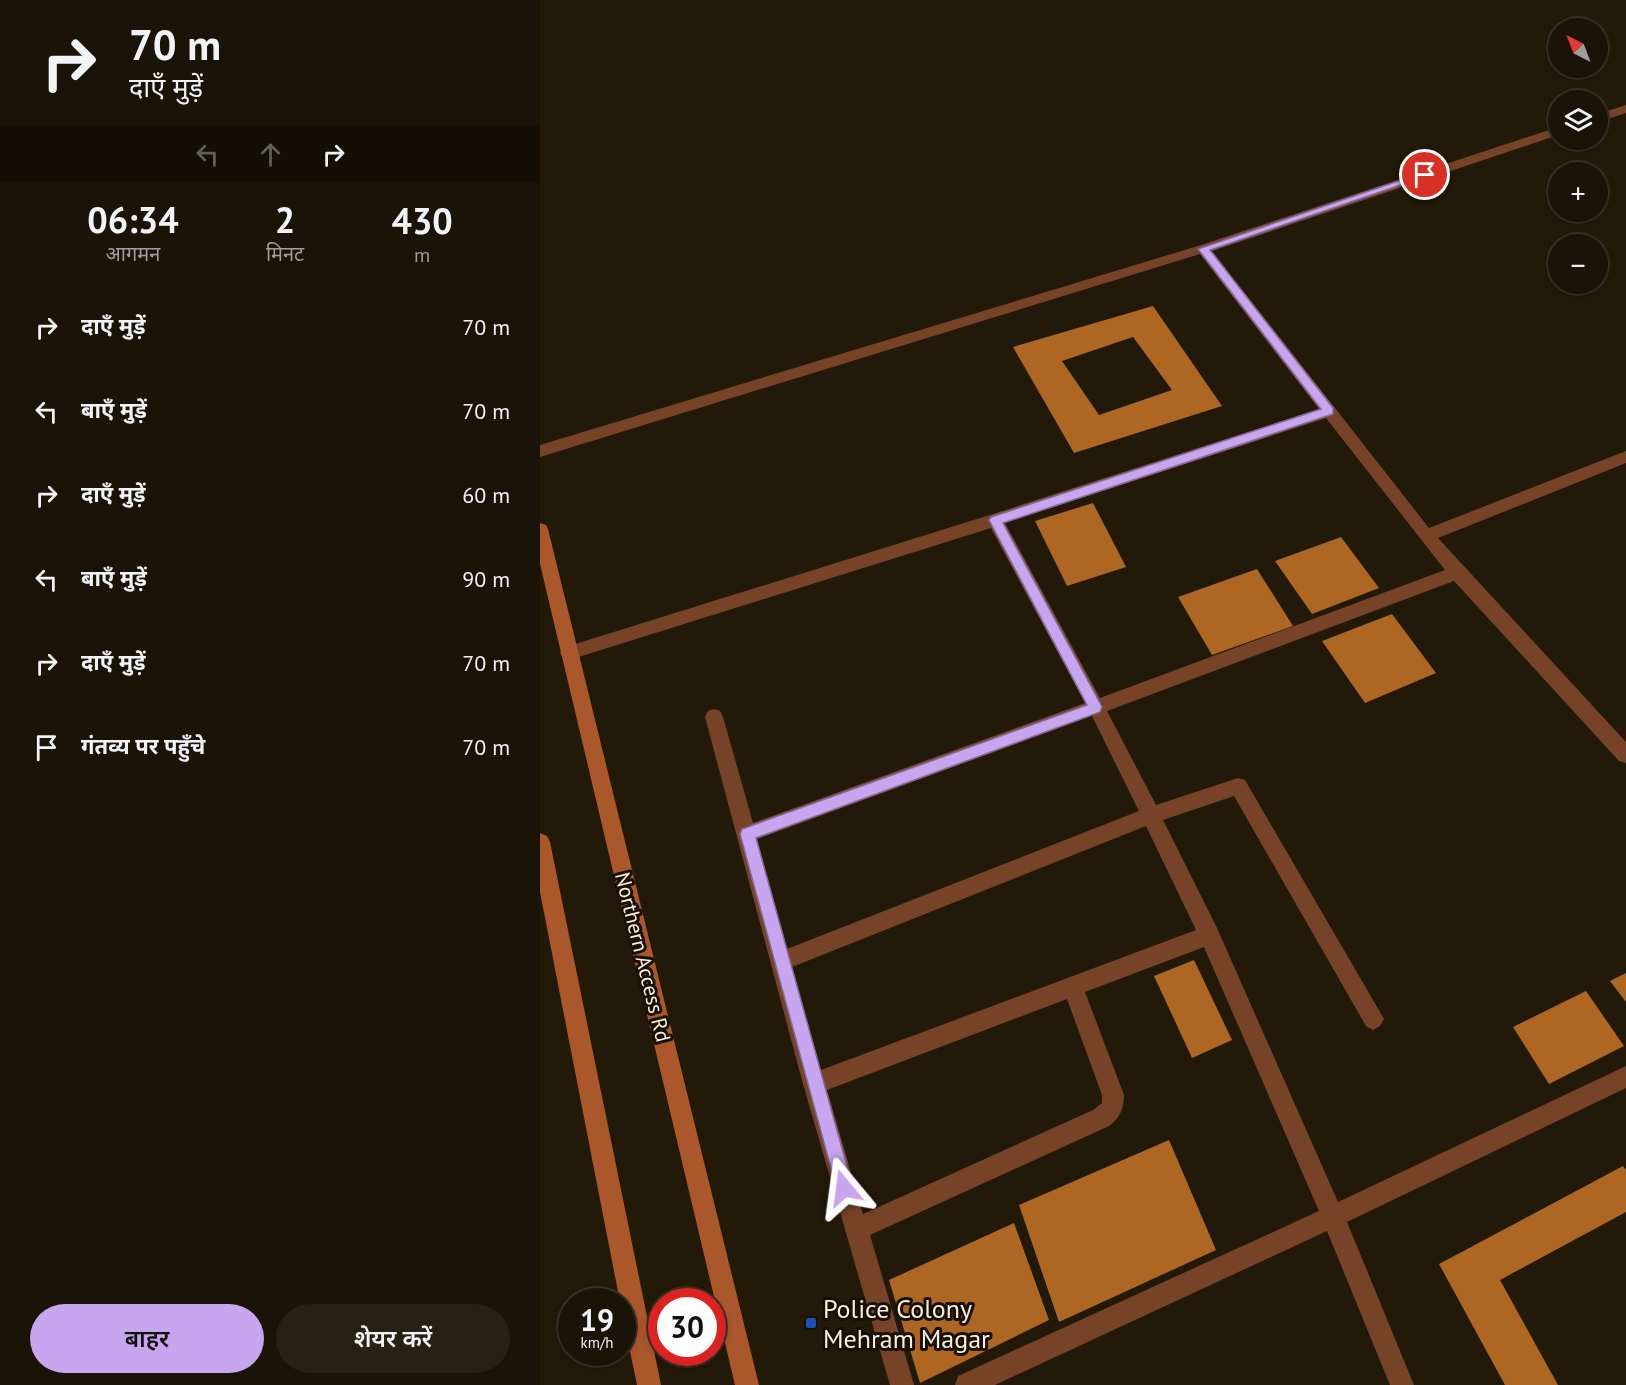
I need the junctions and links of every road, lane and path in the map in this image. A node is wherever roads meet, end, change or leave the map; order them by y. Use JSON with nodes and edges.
{"nodes":[{"id":1,"x":1626,"y":109,"type":"edge"},
{"id":2,"x":1608,"y":115,"type":"edge"},
{"id":3,"x":1548,"y":134,"type":"edge"},
{"id":4,"x":1203,"y":249,"type":"junction"},
{"id":5,"x":1329,"y":411,"type":"junction"},
{"id":6,"x":540,"y":451,"type":"edge"},
{"id":7,"x":1626,"y":457,"type":"edge"},
{"id":8,"x":995,"y":520,"type":"junction"},
{"id":9,"x":540,"y":529,"type":"edge"},
{"id":10,"x":1426,"y":536,"type":"junction"},
{"id":11,"x":1457,"y":573,"type":"junction"},
{"id":12,"x":569,"y":653,"type":"junction"},
{"id":13,"x":1096,"y":707,"type":"junction"},
{"id":14,"x":714,"y":717,"type":"dead end"},
{"id":15,"x":1626,"y":755,"type":"edge"},
{"id":16,"x":1152,"y":815,"type":"junction"},
{"id":17,"x":747,"y":834,"type":"junction"},
{"id":18,"x":540,"y":842,"type":"edge"},
{"id":19,"x":1210,"y":935,"type":"junction"},
{"id":20,"x":782,"y":961,"type":"junction"},
{"id":21,"x":1073,"y":987,"type":"junction"},
{"id":22,"x":1373,"y":1019,"type":"dead end"},
{"id":23,"x":1626,"y":1077,"type":"edge"},
{"id":24,"x":814,"y":1084,"type":"junction"},
{"id":25,"x":1334,"y":1216,"type":"junction"},
{"id":26,"x":856,"y":1229,"type":"junction"},
{"id":27,"x":649,"y":1385,"type":"edge"},
{"id":28,"x":747,"y":1385,"type":"edge"},
{"id":29,"x":902,"y":1385,"type":"edge"},
{"id":30,"x":967,"y":1385,"type":"edge"},
{"id":31,"x":1402,"y":1385,"type":"edge"}],
"edges":[{"from":1,"to":2,"type":"street"},
{"from":3,"to":4,"type":"street"},
{"from":4,"to":5,"type":"street"},
{"from":4,"to":6,"type":"street"},
{"from":5,"to":8,"type":"street"},
{"from":5,"to":10,"type":"street"},
{"from":7,"to":10,"type":"street"},
{"from":8,"to":12,"type":"street"},
{"from":8,"to":13,"type":"street"},
{"from":9,"to":12,"type":"main road","name":"Northern Access Rd"},
{"from":10,"to":11,"type":"street"},
{"from":11,"to":13,"type":"street"},
{"from":11,"to":15,"type":"street"},
{"from":12,"to":28,"type":"main road","name":"Northern Access Rd"},
{"from":13,"to":16,"type":"street"},
{"from":13,"to":17,"type":"street"},
{"from":14,"to":17,"type":"street"},
{"from":16,"to":19,"type":"street"},
{"from":16,"to":20,"type":"street"},
{"from":16,"to":22,"type":"street"},
{"from":17,"to":20,"type":"street"},
{"from":18,"to":27,"type":"main road"},
{"from":19,"to":21,"type":"street"},
{"from":19,"to":25,"type":"street"},
{"from":20,"to":24,"type":"street"},
{"from":21,"to":24,"type":"street"},
{"from":21,"to":26,"type":"street"},
{"from":23,"to":25,"type":"street"},
{"from":24,"to":26,"type":"street"},
{"from":25,"to":30,"type":"street"},
{"from":25,"to":31,"type":"street"},
{"from":26,"to":29,"type":"street"}]}
